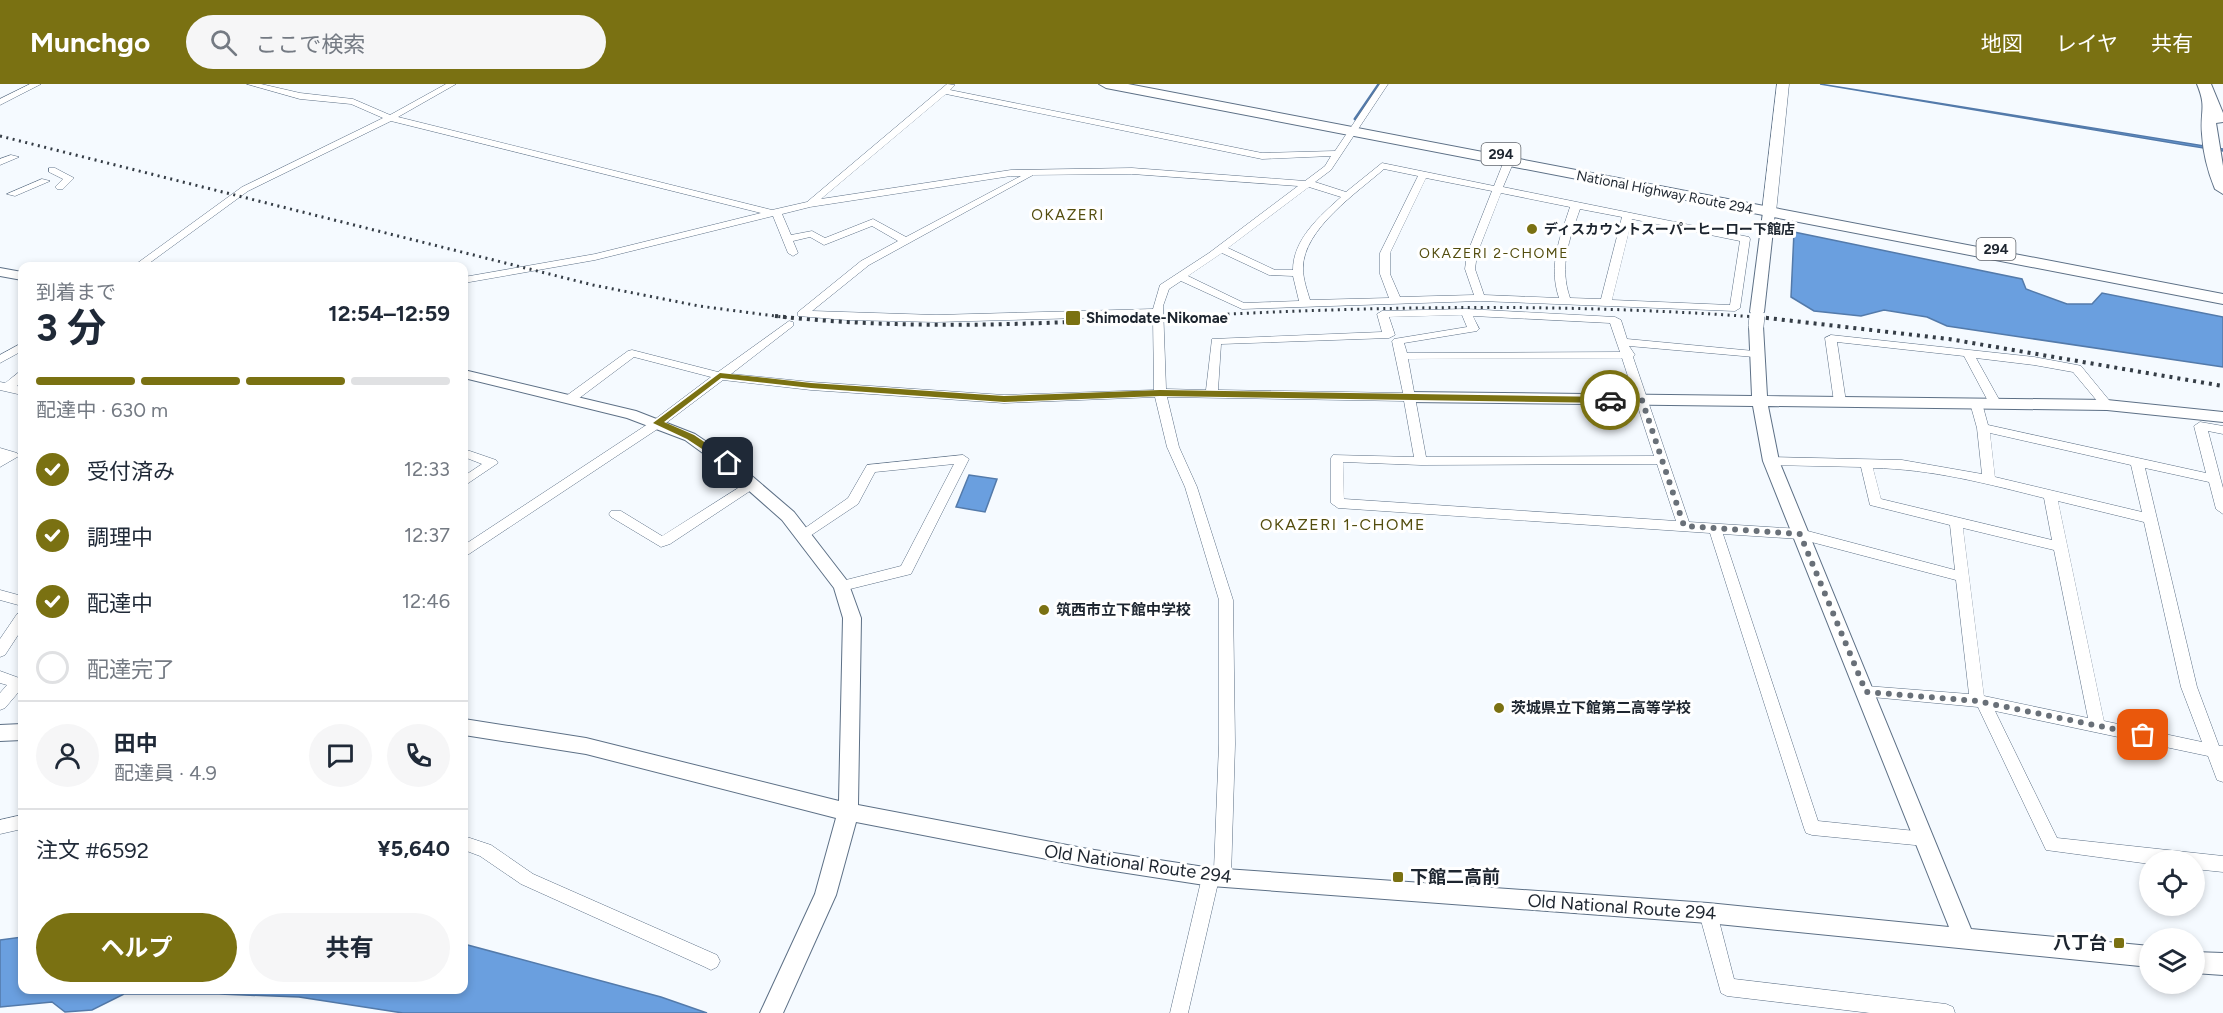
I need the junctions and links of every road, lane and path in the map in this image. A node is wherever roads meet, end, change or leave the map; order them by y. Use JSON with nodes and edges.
{"nodes":[{"id":1,"x":38,"y":84,"type":"edge"},
{"id":2,"x":251,"y":84,"type":"edge"},
{"id":3,"x":452,"y":84,"type":"edge"},
{"id":4,"x":1106,"y":84,"type":"edge"},
{"id":5,"x":1138,"y":84,"type":"edge"},
{"id":6,"x":1384,"y":84,"type":"edge"},
{"id":7,"x":1784,"y":84,"type":"edge"},
{"id":8,"x":2204,"y":84,"type":"edge"},
{"id":9,"x":948,"y":87,"type":"edge"},
{"id":10,"x":0,"y":95,"type":"edge"},
{"id":11,"x":14,"y":95,"type":"junction"},
{"id":12,"x":0,"y":102,"type":"edge"},
{"id":13,"x":2212,"y":104,"type":"junction"},
{"id":14,"x":390,"y":118,"type":"junction"},
{"id":15,"x":1354,"y":129,"type":"junction"},
{"id":16,"x":2223,"y":129,"type":"edge"},
{"id":17,"x":1338,"y":154,"type":"junction"},
{"id":18,"x":14,"y":157,"type":"dead end"},
{"id":19,"x":0,"y":162,"type":"edge"},
{"id":20,"x":1509,"y":162,"type":"junction"},
{"id":21,"x":52,"y":170,"type":"dead end"},
{"id":22,"x":1035,"y":172,"type":"junction"},
{"id":23,"x":1423,"y":175,"type":"junction"},
{"id":24,"x":45,"y":181,"type":"dead end"},
{"id":25,"x":1310,"y":184,"type":"junction"},
{"id":26,"x":0,"y":187,"type":"edge"},
{"id":27,"x":60,"y":187,"type":"dead end"},
{"id":28,"x":1499,"y":189,"type":"junction"},
{"id":29,"x":2223,"y":189,"type":"edge"},
{"id":30,"x":1349,"y":196,"type":"junction"},
{"id":31,"x":810,"y":204,"type":"junction"},
{"id":32,"x":1576,"y":205,"type":"junction"},
{"id":33,"x":1769,"y":209,"type":"junction"},
{"id":34,"x":773,"y":212,"type":"junction"},
{"id":35,"x":1628,"y":215,"type":"junction"},
{"id":36,"x":787,"y":239,"type":"junction"},
{"id":37,"x":907,"y":242,"type":"junction"},
{"id":38,"x":1221,"y":249,"type":"junction"},
{"id":39,"x":793,"y":253,"type":"dead end"},
{"id":40,"x":144,"y":262,"type":"edge"},
{"id":41,"x":0,"y":272,"type":"edge"},
{"id":42,"x":1298,"y":273,"type":"junction"},
{"id":43,"x":18,"y":275,"type":"edge"},
{"id":44,"x":1181,"y":277,"type":"junction"},
{"id":45,"x":468,"y":279,"type":"edge"},
{"id":46,"x":2223,"y":292,"type":"edge"},
{"id":47,"x":1480,"y":298,"type":"junction"},
{"id":48,"x":1395,"y":299,"type":"junction"},
{"id":49,"x":1565,"y":300,"type":"junction"},
{"id":50,"x":2223,"y":300,"type":"edge"},
{"id":51,"x":1606,"y":301,"type":"junction"},
{"id":52,"x":1305,"y":303,"type":"junction"},
{"id":53,"x":1158,"y":312,"type":"junction"},
{"id":54,"x":1466,"y":312,"type":"junction"},
{"id":55,"x":789,"y":324,"type":"dead end"},
{"id":56,"x":1393,"y":338,"type":"junction"},
{"id":57,"x":1624,"y":342,"type":"junction"},
{"id":58,"x":18,"y":349,"type":"edge"},
{"id":59,"x":1754,"y":354,"type":"junction"},
{"id":60,"x":1968,"y":354,"type":"junction"},
{"id":61,"x":1629,"y":355,"type":"junction"},
{"id":62,"x":1402,"y":356,"type":"junction"},
{"id":63,"x":0,"y":360,"type":"edge"},
{"id":64,"x":468,"y":375,"type":"edge"},
{"id":65,"x":720,"y":375,"type":"junction"},
{"id":66,"x":18,"y":378,"type":"edge"},
{"id":67,"x":4,"y":386,"type":"edge"},
{"id":68,"x":1160,"y":393,"type":"junction"},
{"id":69,"x":1212,"y":394,"type":"junction"},
{"id":70,"x":1408,"y":397,"type":"junction"},
{"id":71,"x":570,"y":399,"type":"junction"},
{"id":72,"x":1642,"y":400,"type":"junction"},
{"id":73,"x":1759,"y":402,"type":"junction"},
{"id":74,"x":1840,"y":402,"type":"junction"},
{"id":75,"x":1976,"y":403,"type":"junction"},
{"id":76,"x":1995,"y":404,"type":"junction"},
{"id":77,"x":2107,"y":405,"type":"junction"},
{"id":78,"x":2223,"y":417,"type":"edge"},
{"id":79,"x":658,"y":423,"type":"junction"},
{"id":80,"x":1983,"y":428,"type":"junction"},
{"id":81,"x":2223,"y":429,"type":"edge"},
{"id":82,"x":468,"y":454,"type":"edge"},
{"id":83,"x":12,"y":456,"type":"edge"},
{"id":84,"x":1662,"y":460,"type":"junction"},
{"id":85,"x":1421,"y":461,"type":"junction"},
{"id":86,"x":1772,"y":461,"type":"junction"},
{"id":87,"x":2136,"y":462,"type":"junction"},
{"id":88,"x":0,"y":463,"type":"edge"},
{"id":89,"x":1866,"y":463,"type":"junction"},
{"id":90,"x":468,"y":479,"type":"edge"},
{"id":91,"x":2214,"y":479,"type":"junction"},
{"id":92,"x":1989,"y":480,"type":"junction"},
{"id":93,"x":751,"y":484,"type":"junction"},
{"id":94,"x":2050,"y":495,"type":"junction"},
{"id":95,"x":2223,"y":509,"type":"edge"},
{"id":96,"x":616,"y":514,"type":"dead end"},
{"id":97,"x":2150,"y":519,"type":"junction"},
{"id":98,"x":1956,"y":521,"type":"junction"},
{"id":99,"x":1684,"y":526,"type":"junction"},
{"id":100,"x":1715,"y":528,"type":"junction"},
{"id":101,"x":1800,"y":534,"type":"junction"},
{"id":102,"x":802,"y":535,"type":"junction"},
{"id":103,"x":2059,"y":546,"type":"junction"},
{"id":104,"x":468,"y":547,"type":"edge"},
{"id":105,"x":1962,"y":577,"type":"junction"},
{"id":106,"x":842,"y":586,"type":"junction"},
{"id":107,"x":0,"y":596,"type":"edge"},
{"id":108,"x":18,"y":600,"type":"edge"},
{"id":109,"x":18,"y":624,"type":"edge"},
{"id":110,"x":0,"y":651,"type":"edge"},
{"id":111,"x":0,"y":677,"type":"edge"},
{"id":112,"x":1866,"y":692,"type":"junction"},
{"id":113,"x":1980,"y":701,"type":"junction"},
{"id":114,"x":0,"y":704,"type":"edge"},
{"id":115,"x":2097,"y":725,"type":"junction"},
{"id":116,"x":468,"y":728,"type":"edge"},
{"id":117,"x":18,"y":732,"type":"edge"},
{"id":118,"x":0,"y":733,"type":"edge"},
{"id":119,"x":2217,"y":751,"type":"edge"},
{"id":120,"x":2223,"y":775,"type":"edge"},
{"id":121,"x":847,"y":812,"type":"junction"},
{"id":122,"x":18,"y":823,"type":"edge"},
{"id":123,"x":0,"y":827,"type":"edge"},
{"id":124,"x":1925,"y":839,"type":"junction"},
{"id":125,"x":468,"y":844,"type":"edge"},
{"id":126,"x":2139,"y":855,"type":"edge"},
{"id":127,"x":2205,"y":862,"type":"edge"},
{"id":128,"x":2223,"y":864,"type":"edge"},
{"id":129,"x":1216,"y":877,"type":"junction"},
{"id":130,"x":1708,"y":913,"type":"junction"},
{"id":131,"x":1965,"y":940,"type":"junction"},
{"id":132,"x":2139,"y":956,"type":"edge"},
{"id":133,"x":711,"y":962,"type":"dead end"},
{"id":134,"x":2205,"y":963,"type":"edge"},
{"id":135,"x":2223,"y":964,"type":"edge"},
{"id":136,"x":771,"y":1013,"type":"edge"},
{"id":137,"x":1179,"y":1013,"type":"edge"},
{"id":138,"x":1946,"y":1013,"type":"edge"}],
"edges":[{"from":1,"to":11,"type":"street"},
{"from":2,"to":14,"type":"street"},
{"from":3,"to":14,"type":"street"},
{"from":4,"to":15,"type":"highway","name":"National Highway Route 294","number":"294"},
{"from":5,"to":15,"type":"highway","name":"National Highway Route 294","number":"294"},
{"from":6,"to":15,"type":"street"},
{"from":7,"to":33,"type":"main road"},
{"from":8,"to":13,"type":"highway"},
{"from":9,"to":17,"type":"street"},
{"from":9,"to":31,"type":"street"},
{"from":10,"to":11,"type":"street"},
{"from":11,"to":12,"type":"street"},
{"from":13,"to":16,"type":"highway"},
{"from":13,"to":29,"type":"highway"},
{"from":14,"to":34,"type":"street"},
{"from":14,"to":40,"type":"street"},
{"from":15,"to":17,"type":"street"},
{"from":15,"to":20,"type":"highway","name":"National Highway Route 294","number":"294"},
{"from":15,"to":33,"type":"highway","name":"National Highway Route 294","number":"294"},
{"from":17,"to":25,"type":"street"},
{"from":18,"to":19,"type":"street"},
{"from":20,"to":28,"type":"street"},
{"from":20,"to":33,"type":"highway","name":"National Highway Route 294","number":"294"},
{"from":21,"to":27,"type":"street"},
{"from":22,"to":25,"type":"street"},
{"from":22,"to":31,"type":"street"},
{"from":22,"to":37,"type":"street"},
{"from":23,"to":28,"type":"street"},
{"from":23,"to":30,"type":"street"},
{"from":23,"to":48,"type":"street"},
{"from":24,"to":26,"type":"street"},
{"from":25,"to":30,"type":"street"},
{"from":25,"to":38,"type":"street"},
{"from":28,"to":32,"type":"street"},
{"from":28,"to":47,"type":"street"},
{"from":30,"to":42,"type":"street"},
{"from":31,"to":34,"type":"street"},
{"from":32,"to":35,"type":"street"},
{"from":32,"to":49,"type":"street"},
{"from":33,"to":46,"type":"highway","name":"National Highway Route 294","number":"294"},
{"from":33,"to":50,"type":"highway","name":"National Highway Route 294","number":"294"},
{"from":33,"to":59,"type":"street"},
{"from":34,"to":36,"type":"street"},
{"from":34,"to":45,"type":"street"},
{"from":35,"to":51,"type":"street"},
{"from":35,"to":51,"type":"street"},
{"from":36,"to":37,"type":"street"},
{"from":36,"to":39,"type":"street"},
{"from":37,"to":53,"type":"street"},
{"from":38,"to":42,"type":"street"},
{"from":38,"to":44,"type":"street"},
{"from":41,"to":43,"type":"street"},
{"from":42,"to":52,"type":"street"},
{"from":44,"to":52,"type":"street"},
{"from":44,"to":53,"type":"street"},
{"from":47,"to":48,"type":"street"},
{"from":47,"to":49,"type":"street"},
{"from":48,"to":52,"type":"street"},
{"from":49,"to":51,"type":"street"},
{"from":53,"to":68,"type":"street"},
{"from":54,"to":56,"type":"street"},
{"from":54,"to":56,"type":"street"},
{"from":54,"to":57,"type":"street"},
{"from":55,"to":65,"type":"street"},
{"from":56,"to":62,"type":"street"},
{"from":56,"to":69,"type":"street"},
{"from":57,"to":59,"type":"street"},
{"from":57,"to":61,"type":"street"},
{"from":58,"to":63,"type":"street"},
{"from":59,"to":73,"type":"street"},
{"from":60,"to":74,"type":"street"},
{"from":60,"to":76,"type":"street"},
{"from":60,"to":77,"type":"street"},
{"from":61,"to":62,"type":"street"},
{"from":61,"to":72,"type":"street"},
{"from":62,"to":70,"type":"street"},
{"from":64,"to":71,"type":"street"},
{"from":65,"to":68,"type":"street"},
{"from":65,"to":71,"type":"street"},
{"from":65,"to":79,"type":"street"},
{"from":66,"to":67,"type":"street"},
{"from":68,"to":69,"type":"street"},
{"from":68,"to":129,"type":"street"},
{"from":69,"to":70,"type":"street"},
{"from":70,"to":72,"type":"street"},
{"from":70,"to":85,"type":"street"},
{"from":71,"to":79,"type":"street"},
{"from":72,"to":73,"type":"street"},
{"from":72,"to":84,"type":"street"},
{"from":73,"to":74,"type":"street"},
{"from":73,"to":86,"type":"street"},
{"from":74,"to":75,"type":"street"},
{"from":75,"to":76,"type":"street"},
{"from":75,"to":80,"type":"street"},
{"from":76,"to":77,"type":"street"},
{"from":77,"to":78,"type":"street"},
{"from":79,"to":93,"type":"street"},
{"from":79,"to":104,"type":"street"},
{"from":80,"to":87,"type":"street"},
{"from":80,"to":92,"type":"street"},
{"from":81,"to":91,"type":"street"},
{"from":82,"to":90,"type":"street"},
{"from":83,"to":88,"type":"street"},
{"from":84,"to":85,"type":"street"},
{"from":84,"to":99,"type":"street"},
{"from":85,"to":99,"type":"street"},
{"from":86,"to":89,"type":"street"},
{"from":86,"to":101,"type":"street"},
{"from":87,"to":91,"type":"street"},
{"from":87,"to":97,"type":"street"},
{"from":89,"to":92,"type":"street"},
{"from":89,"to":98,"type":"street"},
{"from":91,"to":95,"type":"street"},
{"from":92,"to":94,"type":"street"},
{"from":93,"to":96,"type":"street"},
{"from":93,"to":102,"type":"street"},
{"from":94,"to":97,"type":"street"},
{"from":94,"to":103,"type":"street"},
{"from":97,"to":119,"type":"street"},
{"from":98,"to":103,"type":"street"},
{"from":98,"to":105,"type":"street"},
{"from":99,"to":100,"type":"street"},
{"from":100,"to":101,"type":"street"},
{"from":100,"to":124,"type":"street"},
{"from":101,"to":105,"type":"street"},
{"from":101,"to":112,"type":"street"},
{"from":102,"to":106,"type":"street"},
{"from":102,"to":106,"type":"street"},
{"from":103,"to":115,"type":"street"},
{"from":105,"to":113,"type":"street"},
{"from":106,"to":121,"type":"street"},
{"from":107,"to":108,"type":"street"},
{"from":109,"to":110,"type":"street"},
{"from":111,"to":114,"type":"street"},
{"from":112,"to":113,"type":"street"},
{"from":112,"to":124,"type":"street"},
{"from":113,"to":115,"type":"street"},
{"from":113,"to":126,"type":"street"},
{"from":115,"to":119,"type":"street"},
{"from":116,"to":121,"type":"street","name":"Old National Route 294"},
{"from":117,"to":118,"type":"street"},
{"from":119,"to":120,"type":"street"},
{"from":121,"to":129,"type":"street","name":"Old National Route 294"},
{"from":121,"to":136,"type":"street"},
{"from":122,"to":123,"type":"street"},
{"from":124,"to":131,"type":"street"},
{"from":125,"to":133,"type":"street"},
{"from":127,"to":128,"type":"street"},
{"from":129,"to":130,"type":"street","name":"Old National Route 294"},
{"from":129,"to":137,"type":"street"},
{"from":130,"to":131,"type":"street","name":"Old National Route 294"},
{"from":130,"to":138,"type":"street"},
{"from":131,"to":132,"type":"street","name":"Old National Route 294"},
{"from":134,"to":135,"type":"street"}]}
